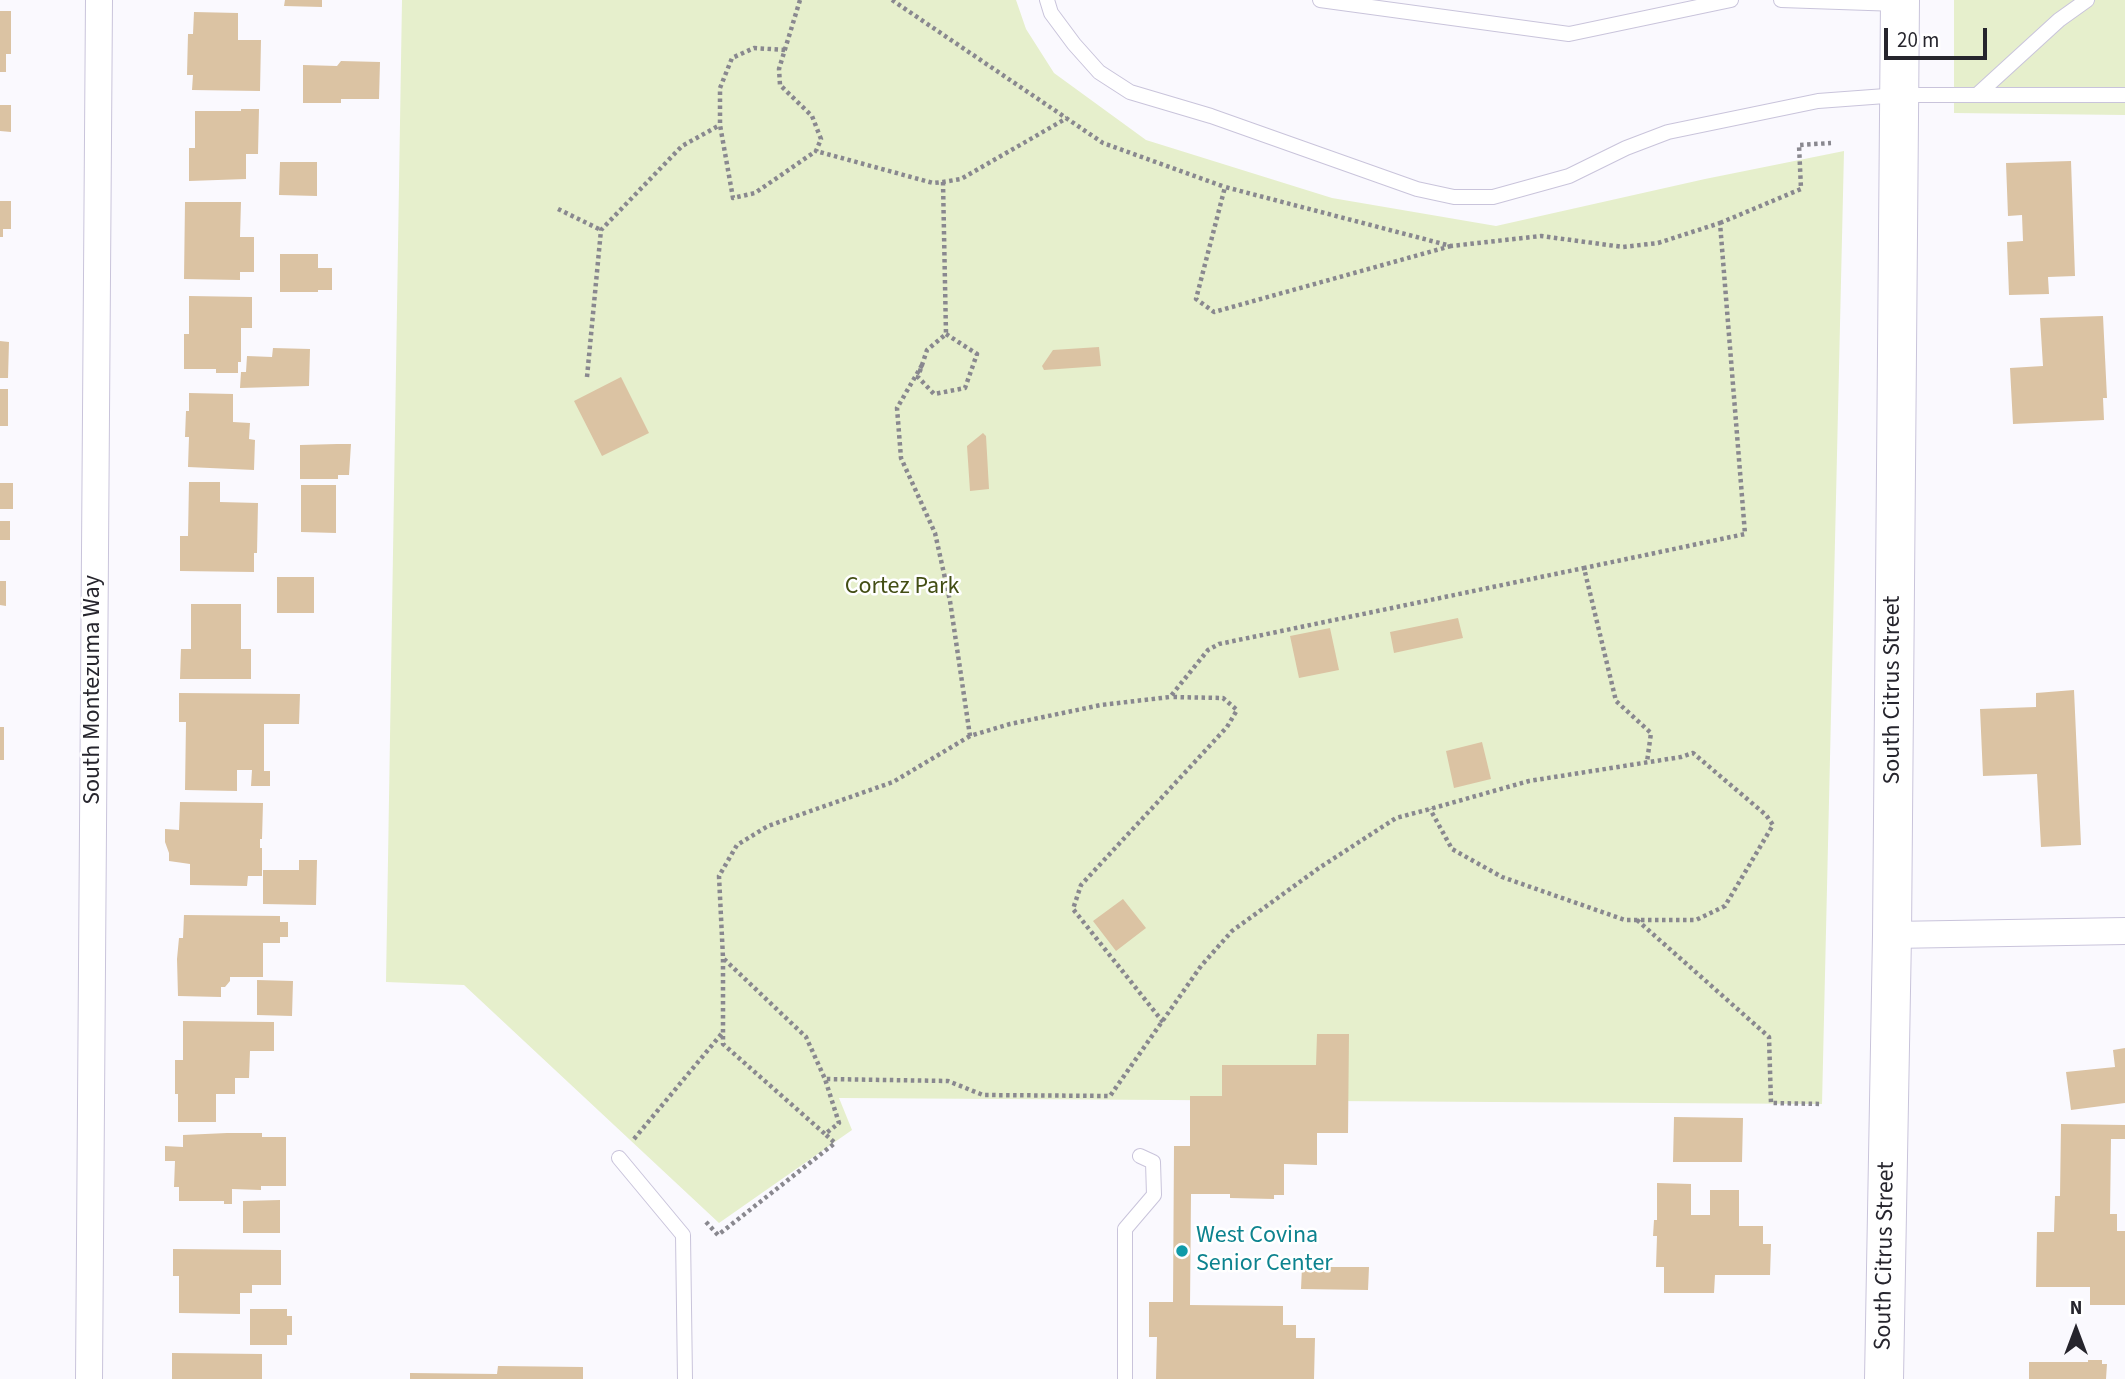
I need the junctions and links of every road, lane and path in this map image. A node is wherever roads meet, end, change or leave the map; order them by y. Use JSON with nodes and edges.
{"nodes":[{"id":1,"x":99,"y":0,"type":"edge"},
{"id":2,"x":800,"y":0,"type":"edge"},
{"id":3,"x":892,"y":0,"type":"edge"},
{"id":4,"x":1047,"y":0,"type":"edge"},
{"id":5,"x":1320,"y":0,"type":"edge"},
{"id":6,"x":1731,"y":0,"type":"edge"},
{"id":7,"x":1781,"y":0,"type":"edge"},
{"id":8,"x":2087,"y":0,"type":"edge"},
{"id":9,"x":1900,"y":2,"type":"edge"},
{"id":10,"x":785,"y":50,"type":"junction"},
{"id":11,"x":1899,"y":95,"type":"junction"},
{"id":12,"x":1977,"y":95,"type":"junction"},
{"id":13,"x":2125,"y":95,"type":"edge"},
{"id":14,"x":1067,"y":118,"type":"junction"},
{"id":15,"x":720,"y":125,"type":"junction"},
{"id":16,"x":1831,"y":143,"type":"dead end"},
{"id":17,"x":816,"y":151,"type":"junction"},
{"id":18,"x":943,"y":182,"type":"junction"},
{"id":19,"x":1225,"y":187,"type":"junction"},
{"id":20,"x":558,"y":209,"type":"dead end"},
{"id":21,"x":1720,"y":223,"type":"junction"},
{"id":22,"x":601,"y":230,"type":"junction"},
{"id":23,"x":1451,"y":246,"type":"junction"},
{"id":24,"x":946,"y":334,"type":"junction"},
{"id":25,"x":922,"y":365,"type":"junction"},
{"id":26,"x":587,"y":377,"type":"dead end"},
{"id":27,"x":1584,"y":568,"type":"junction"},
{"id":28,"x":1170,"y":697,"type":"junction"},
{"id":29,"x":970,"y":736,"type":"junction"},
{"id":30,"x":1647,"y":762,"type":"junction"},
{"id":31,"x":1430,"y":808,"type":"junction"},
{"id":32,"x":1636,"y":920,"type":"junction"},
{"id":33,"x":2125,"y":932,"type":"edge"},
{"id":34,"x":1892,"y":935,"type":"junction"},
{"id":35,"x":723,"y":958,"type":"junction"},
{"id":36,"x":1163,"y":1022,"type":"junction"},
{"id":37,"x":723,"y":1032,"type":"junction"},
{"id":38,"x":825,"y":1079,"type":"junction"},
{"id":39,"x":1822,"y":1104,"type":"dead end"},
{"id":40,"x":825,"y":1134,"type":"junction"},
{"id":41,"x":629,"y":1144,"type":"dead end"},
{"id":42,"x":1140,"y":1156,"type":"dead end"},
{"id":43,"x":620,"y":1158,"type":"dead end"},
{"id":44,"x":700,"y":1217,"type":"dead end"},
{"id":45,"x":89,"y":1379,"type":"edge"},
{"id":46,"x":685,"y":1379,"type":"edge"},
{"id":47,"x":1125,"y":1379,"type":"edge"},
{"id":48,"x":1884,"y":1379,"type":"edge"}],
"edges":[{"from":1,"to":45,"type":"street","name":"South Montezuma Way"},
{"from":2,"to":10,"type":"path"},
{"from":3,"to":14,"type":"path"},
{"from":4,"to":11,"type":"lane"},
{"from":5,"to":6,"type":"lane"},
{"from":7,"to":9,"type":"lane"},
{"from":8,"to":12,"type":"lane"},
{"from":9,"to":11,"type":"main road","name":"South Citrus Street"},
{"from":10,"to":15,"type":"path"},
{"from":10,"to":17,"type":"path"},
{"from":11,"to":12,"type":"lane"},
{"from":11,"to":34,"type":"main road","name":"South Citrus Street"},
{"from":12,"to":13,"type":"lane"},
{"from":14,"to":18,"type":"path"},
{"from":14,"to":19,"type":"path"},
{"from":15,"to":17,"type":"path"},
{"from":15,"to":22,"type":"path"},
{"from":16,"to":21,"type":"path"},
{"from":17,"to":18,"type":"path"},
{"from":18,"to":24,"type":"path"},
{"from":19,"to":23,"type":"path"},
{"from":19,"to":23,"type":"path"},
{"from":20,"to":22,"type":"path"},
{"from":21,"to":23,"type":"path"},
{"from":21,"to":27,"type":"path"},
{"from":22,"to":26,"type":"path"},
{"from":24,"to":25,"type":"path"},
{"from":24,"to":25,"type":"path"},
{"from":25,"to":29,"type":"path"},
{"from":27,"to":28,"type":"path"},
{"from":27,"to":30,"type":"path"},
{"from":28,"to":29,"type":"path"},
{"from":28,"to":36,"type":"path"},
{"from":29,"to":35,"type":"path"},
{"from":30,"to":31,"type":"path"},
{"from":30,"to":32,"type":"path"},
{"from":31,"to":32,"type":"path"},
{"from":31,"to":36,"type":"path"},
{"from":32,"to":39,"type":"path"},
{"from":33,"to":34,"type":"street"},
{"from":34,"to":48,"type":"main road","name":"South Citrus Street"},
{"from":35,"to":37,"type":"path"},
{"from":35,"to":38,"type":"path"},
{"from":36,"to":38,"type":"path"},
{"from":37,"to":40,"type":"path"},
{"from":37,"to":41,"type":"path"},
{"from":38,"to":40,"type":"path"},
{"from":40,"to":44,"type":"path"},
{"from":42,"to":47,"type":"lane"},
{"from":43,"to":46,"type":"lane"}]}
